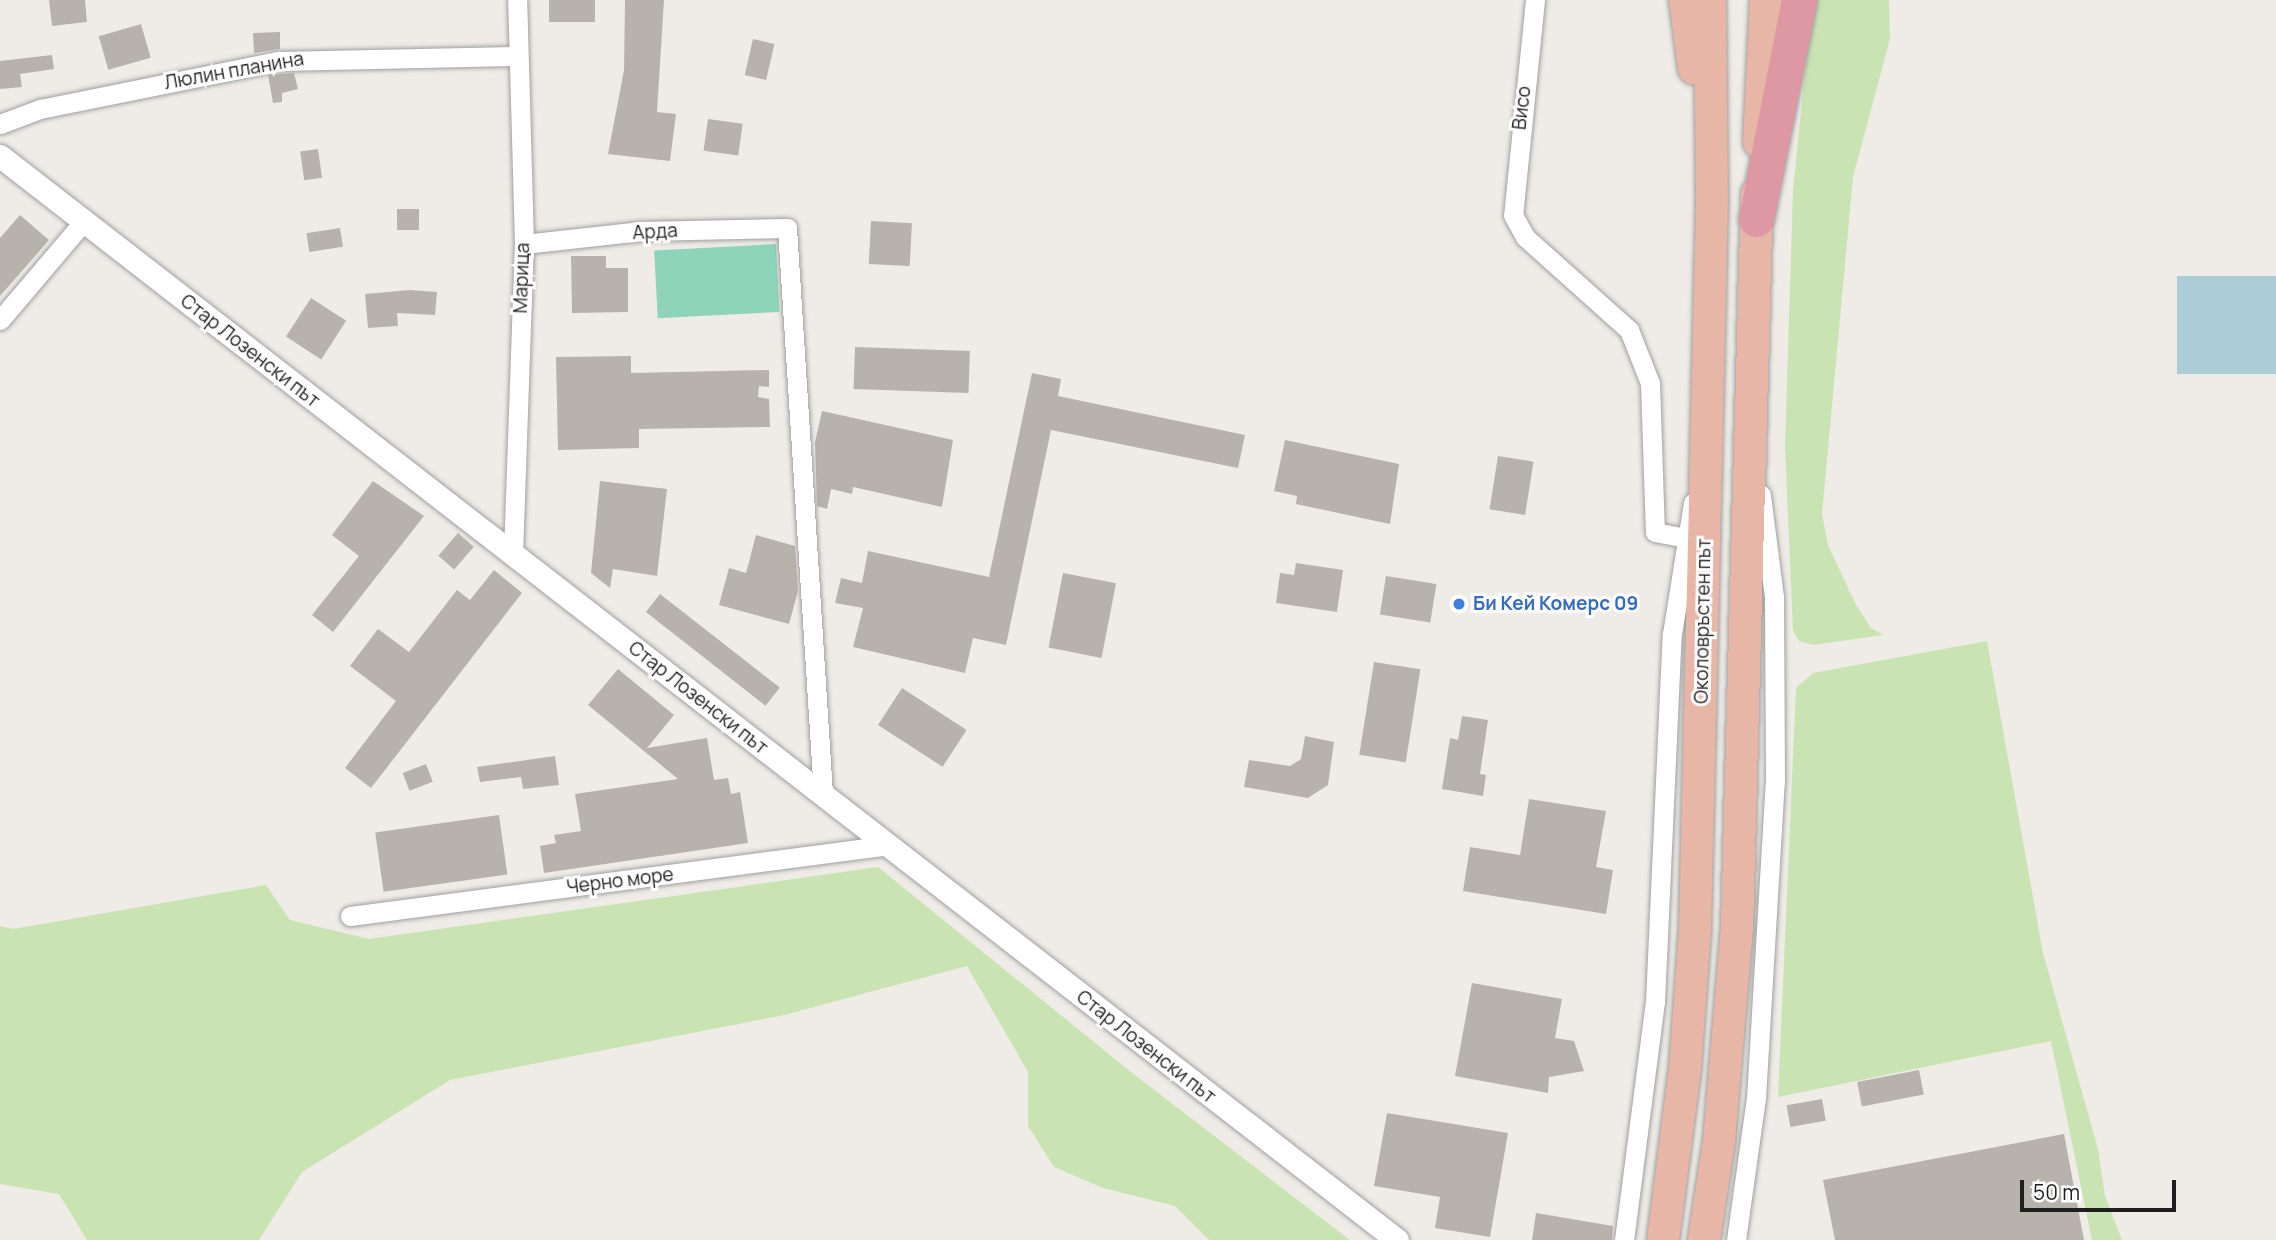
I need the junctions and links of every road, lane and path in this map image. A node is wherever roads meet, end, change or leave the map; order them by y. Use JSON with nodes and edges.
{"nodes":[{"id":1,"x":517,"y":0,"type":"edge"},
{"id":2,"x":1535,"y":0,"type":"edge"},
{"id":3,"x":1685,"y":0,"type":"edge"},
{"id":4,"x":1710,"y":0,"type":"edge"},
{"id":5,"x":1766,"y":0,"type":"edge"},
{"id":6,"x":1799,"y":0,"type":"edge"},
{"id":7,"x":516,"y":56,"type":"junction"},
{"id":8,"x":0,"y":124,"type":"edge"},
{"id":9,"x":0,"y":156,"type":"edge"},
{"id":10,"x":1712,"y":201,"type":"junction"},
{"id":11,"x":1756,"y":219,"type":"junction"},
{"id":12,"x":83,"y":222,"type":"junction"},
{"id":13,"x":524,"y":244,"type":"junction"},
{"id":14,"x":0,"y":320,"type":"edge"},
{"id":15,"x":1750,"y":389,"type":"junction"},
{"id":16,"x":1707,"y":398,"type":"junction"},
{"id":17,"x":1687,"y":538,"type":"junction"},
{"id":18,"x":513,"y":555,"type":"junction"},
{"id":19,"x":823,"y":794,"type":"junction"},
{"id":20,"x":889,"y":845,"type":"junction"},
{"id":21,"x":349,"y":916,"type":"dead end"},
{"id":22,"x":1397,"y":1240,"type":"edge"},
{"id":23,"x":1625,"y":1240,"type":"edge"},
{"id":24,"x":1663,"y":1240,"type":"edge"},
{"id":25,"x":1704,"y":1240,"type":"edge"},
{"id":26,"x":1736,"y":1240,"type":"edge"}],
"edges":[{"from":1,"to":7,"type":"street","name":"Марица"},
{"from":2,"to":17,"type":"street","name":"Висо"},
{"from":3,"to":10,"type":"highway"},
{"from":4,"to":10,"type":"highway","name":"Околовръстен път"},
{"from":5,"to":11,"type":"highway"},
{"from":6,"to":11,"type":"highway"},
{"from":7,"to":8,"type":"street","name":"Люлин планина"},
{"from":7,"to":13,"type":"street","name":"Марица"},
{"from":9,"to":12,"type":"street","name":"Стар Лозенски път"},
{"from":10,"to":16,"type":"highway","name":"Околовръстен път"},
{"from":11,"to":15,"type":"highway"},
{"from":12,"to":14,"type":"street"},
{"from":12,"to":18,"type":"street","name":"Стар Лозенски път"},
{"from":13,"to":18,"type":"street","name":"Марица"},
{"from":13,"to":19,"type":"street","name":"Арда"},
{"from":15,"to":25,"type":"highway"},
{"from":15,"to":26,"type":"street"},
{"from":16,"to":17,"type":"street"},
{"from":16,"to":24,"type":"highway","name":"Околовръстен път"},
{"from":17,"to":23,"type":"street"},
{"from":18,"to":19,"type":"street","name":"Стар Лозенски път"},
{"from":19,"to":20,"type":"street","name":"Стар Лозенски път"},
{"from":20,"to":21,"type":"street","name":"Черно море"},
{"from":20,"to":22,"type":"street","name":"Стар Лозенски път"}]}
